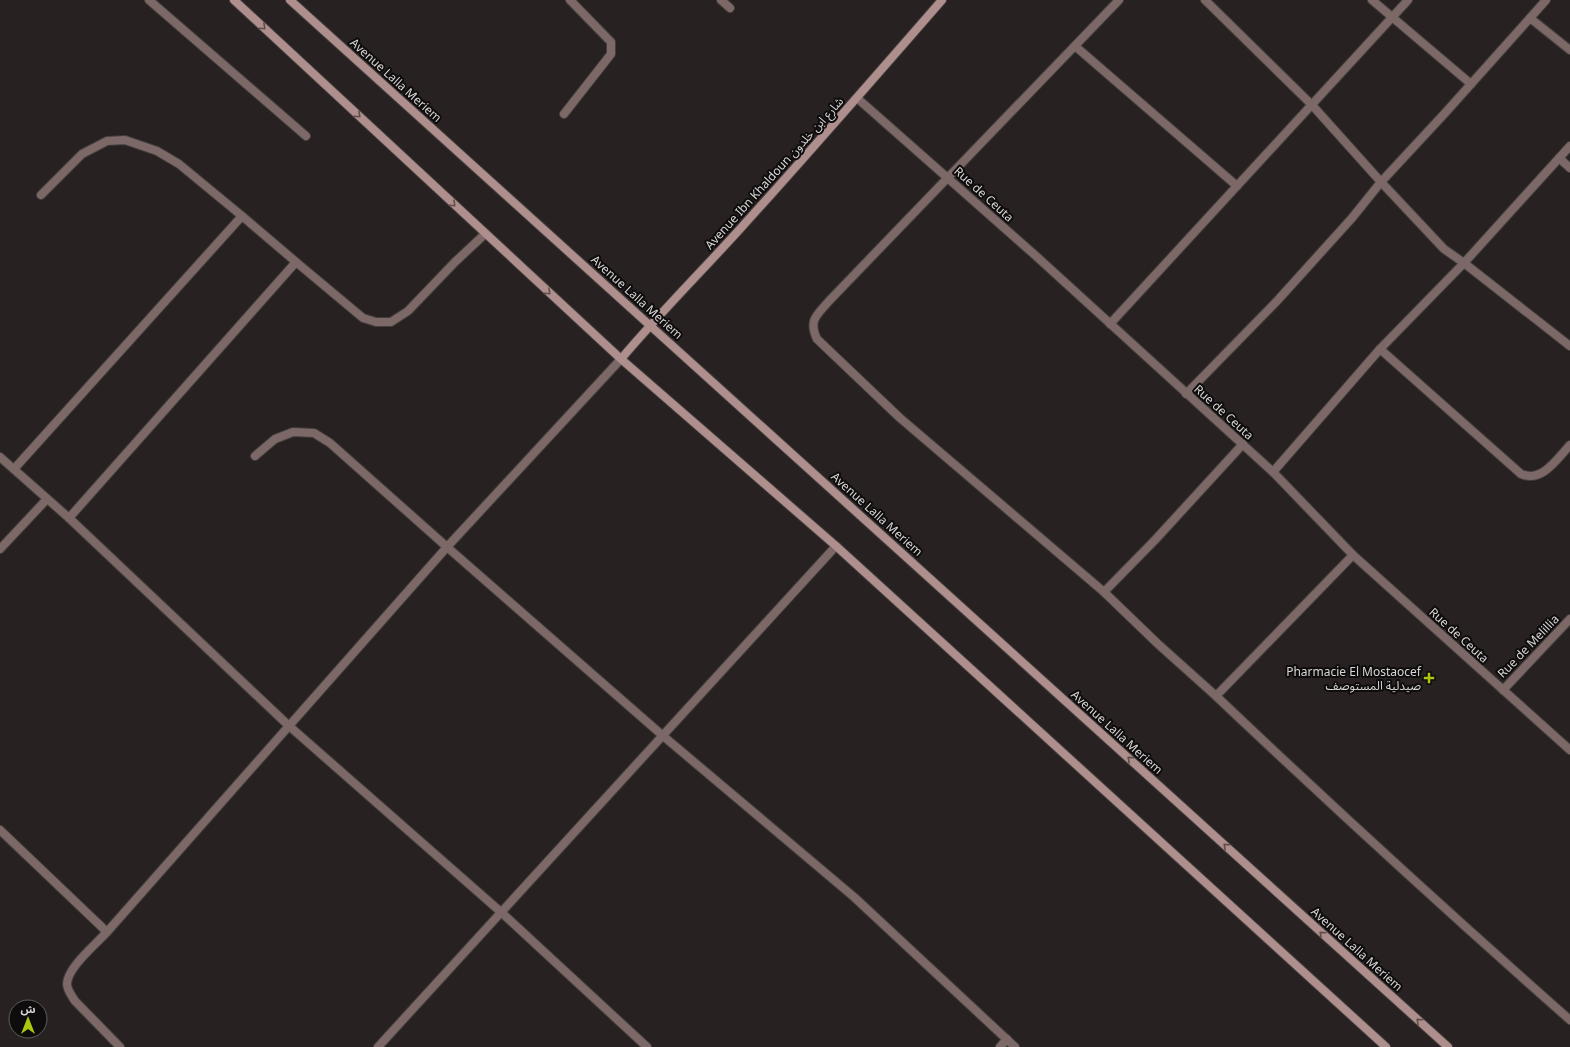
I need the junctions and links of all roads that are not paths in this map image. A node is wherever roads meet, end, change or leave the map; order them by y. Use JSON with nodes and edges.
{"nodes":[{"id":1,"x":149,"y":0,"type":"edge"},
{"id":2,"x":234,"y":0,"type":"edge"},
{"id":3,"x":290,"y":0,"type":"edge"},
{"id":4,"x":570,"y":0,"type":"edge"},
{"id":5,"x":721,"y":0,"type":"edge"},
{"id":6,"x":942,"y":0,"type":"edge"},
{"id":7,"x":1119,"y":0,"type":"edge"},
{"id":8,"x":1205,"y":0,"type":"edge"},
{"id":9,"x":1372,"y":0,"type":"edge"},
{"id":10,"x":1408,"y":0,"type":"edge"},
{"id":11,"x":1546,"y":0,"type":"edge"},
{"id":12,"x":730,"y":8,"type":"dead end"},
{"id":13,"x":1392,"y":18,"type":"junction"},
{"id":14,"x":1530,"y":18,"type":"junction"},
{"id":15,"x":1075,"y":46,"type":"junction"},
{"id":16,"x":1570,"y":50,"type":"edge"},
{"id":17,"x":1471,"y":84,"type":"junction"},
{"id":18,"x":857,"y":98,"type":"junction"},
{"id":19,"x":1312,"y":105,"type":"junction"},
{"id":20,"x":564,"y":114,"type":"dead end"},
{"id":21,"x":306,"y":136,"type":"dead end"},
{"id":22,"x":1570,"y":146,"type":"edge"},
{"id":23,"x":1559,"y":158,"type":"junction"},
{"id":24,"x":1570,"y":168,"type":"edge"},
{"id":25,"x":948,"y":178,"type":"junction"},
{"id":26,"x":1380,"y":182,"type":"junction"},
{"id":27,"x":1237,"y":186,"type":"junction"},
{"id":28,"x":41,"y":195,"type":"dead end"},
{"id":29,"x":242,"y":216,"type":"junction"},
{"id":30,"x":485,"y":234,"type":"junction"},
{"id":31,"x":296,"y":262,"type":"junction"},
{"id":32,"x":1464,"y":263,"type":"junction"},
{"id":33,"x":1110,"y":324,"type":"junction"},
{"id":34,"x":651,"y":325,"type":"junction"},
{"id":35,"x":1570,"y":346,"type":"edge"},
{"id":36,"x":1380,"y":349,"type":"junction"},
{"id":37,"x":621,"y":359,"type":"junction"},
{"id":38,"x":1186,"y":394,"type":"junction"},
{"id":39,"x":1243,"y":444,"type":"junction"},
{"id":40,"x":1570,"y":445,"type":"edge"},
{"id":41,"x":255,"y":456,"type":"dead end"},
{"id":42,"x":0,"y":457,"type":"edge"},
{"id":43,"x":14,"y":469,"type":"junction"},
{"id":44,"x":1273,"y":472,"type":"junction"},
{"id":45,"x":48,"y":499,"type":"junction"},
{"id":46,"x":69,"y":518,"type":"junction"},
{"id":47,"x":836,"y":546,"type":"junction"},
{"id":48,"x":447,"y":547,"type":"junction"},
{"id":49,"x":0,"y":549,"type":"edge"},
{"id":50,"x":1353,"y":555,"type":"junction"},
{"id":51,"x":1104,"y":592,"type":"junction"},
{"id":52,"x":1570,"y":619,"type":"edge"},
{"id":53,"x":1503,"y":690,"type":"junction"},
{"id":54,"x":1216,"y":696,"type":"junction"},
{"id":55,"x":288,"y":725,"type":"junction"},
{"id":56,"x":662,"y":735,"type":"junction"},
{"id":57,"x":1570,"y":750,"type":"edge"},
{"id":58,"x":0,"y":830,"type":"edge"},
{"id":59,"x":502,"y":913,"type":"junction"},
{"id":60,"x":107,"y":932,"type":"junction"},
{"id":61,"x":1570,"y":1020,"type":"edge"},
{"id":62,"x":1007,"y":1039,"type":"junction"},
{"id":63,"x":120,"y":1047,"type":"edge"},
{"id":64,"x":378,"y":1047,"type":"edge"},
{"id":65,"x":647,"y":1047,"type":"edge"},
{"id":66,"x":1000,"y":1047,"type":"edge"},
{"id":67,"x":1015,"y":1047,"type":"edge"},
{"id":68,"x":1386,"y":1047,"type":"edge"},
{"id":69,"x":1448,"y":1047,"type":"edge"}],
"edges":[{"from":1,"to":21,"type":"street"},
{"from":2,"to":30,"type":"street","one_way":true},
{"from":3,"to":34,"type":"street","name":"Avenue Lalla Meriem"},
{"from":4,"to":20,"type":"street"},
{"from":5,"to":12,"type":"street"},
{"from":6,"to":18,"type":"street","name":"Avenue Ibn Khaldoun شارع ابن خلدون"},
{"from":7,"to":15,"type":"street"},
{"from":8,"to":19,"type":"street"},
{"from":9,"to":13,"type":"street"},
{"from":10,"to":13,"type":"street"},
{"from":11,"to":14,"type":"street"},
{"from":13,"to":17,"type":"street"},
{"from":13,"to":19,"type":"street"},
{"from":14,"to":16,"type":"street"},
{"from":14,"to":17,"type":"street"},
{"from":15,"to":25,"type":"street"},
{"from":15,"to":27,"type":"street"},
{"from":17,"to":26,"type":"street"},
{"from":18,"to":25,"type":"street","name":"Rue de Ceuta"},
{"from":18,"to":34,"type":"street","name":"Avenue Ibn Khaldoun شارع ابن خلدون"},
{"from":19,"to":26,"type":"street"},
{"from":19,"to":27,"type":"street"},
{"from":22,"to":23,"type":"street"},
{"from":23,"to":24,"type":"street"},
{"from":23,"to":32,"type":"street"},
{"from":25,"to":33,"type":"street","name":"Rue de Ceuta"},
{"from":25,"to":51,"type":"street"},
{"from":26,"to":32,"type":"street"},
{"from":26,"to":38,"type":"street"},
{"from":27,"to":33,"type":"street"},
{"from":28,"to":29,"type":"street"},
{"from":29,"to":31,"type":"street"},
{"from":29,"to":43,"type":"street"},
{"from":30,"to":31,"type":"street"},
{"from":30,"to":37,"type":"street","one_way":true},
{"from":31,"to":46,"type":"street"},
{"from":32,"to":35,"type":"street"},
{"from":32,"to":36,"type":"street"},
{"from":33,"to":38,"type":"street","name":"Rue de Ceuta"},
{"from":34,"to":37,"type":"street","name":"Avenue Ibn Khaldoun شارع ابن خلدون"},
{"from":69,"to":34,"type":"street","name":"Avenue Lalla Meriem","one_way":true},
{"from":36,"to":40,"type":"street"},
{"from":36,"to":44,"type":"street"},
{"from":37,"to":47,"type":"street"},
{"from":37,"to":48,"type":"street"},
{"from":38,"to":39,"type":"street","name":"Rue de Ceuta"},
{"from":39,"to":44,"type":"street","name":"Rue de Ceuta"},
{"from":39,"to":51,"type":"street"},
{"from":41,"to":48,"type":"street"},
{"from":42,"to":43,"type":"street"},
{"from":43,"to":45,"type":"street"},
{"from":44,"to":50,"type":"street","name":"Rue de Ceuta"},
{"from":45,"to":46,"type":"street"},
{"from":45,"to":49,"type":"street"},
{"from":46,"to":55,"type":"street"},
{"from":47,"to":56,"type":"street"},
{"from":47,"to":68,"type":"street"},
{"from":48,"to":55,"type":"street"},
{"from":48,"to":56,"type":"street"},
{"from":50,"to":53,"type":"street","name":"Rue de Ceuta"},
{"from":50,"to":54,"type":"street"},
{"from":51,"to":54,"type":"street"},
{"from":52,"to":53,"type":"street","name":"Rue de Melillia"},
{"from":53,"to":57,"type":"street","name":"Rue de Ceuta"},
{"from":54,"to":61,"type":"street"},
{"from":55,"to":59,"type":"street"},
{"from":55,"to":60,"type":"street"},
{"from":56,"to":59,"type":"street"},
{"from":56,"to":62,"type":"street"},
{"from":58,"to":60,"type":"street"},
{"from":59,"to":64,"type":"street"},
{"from":59,"to":65,"type":"street"},
{"from":60,"to":63,"type":"street"},
{"from":62,"to":66,"type":"street"},
{"from":62,"to":67,"type":"street"}]}
